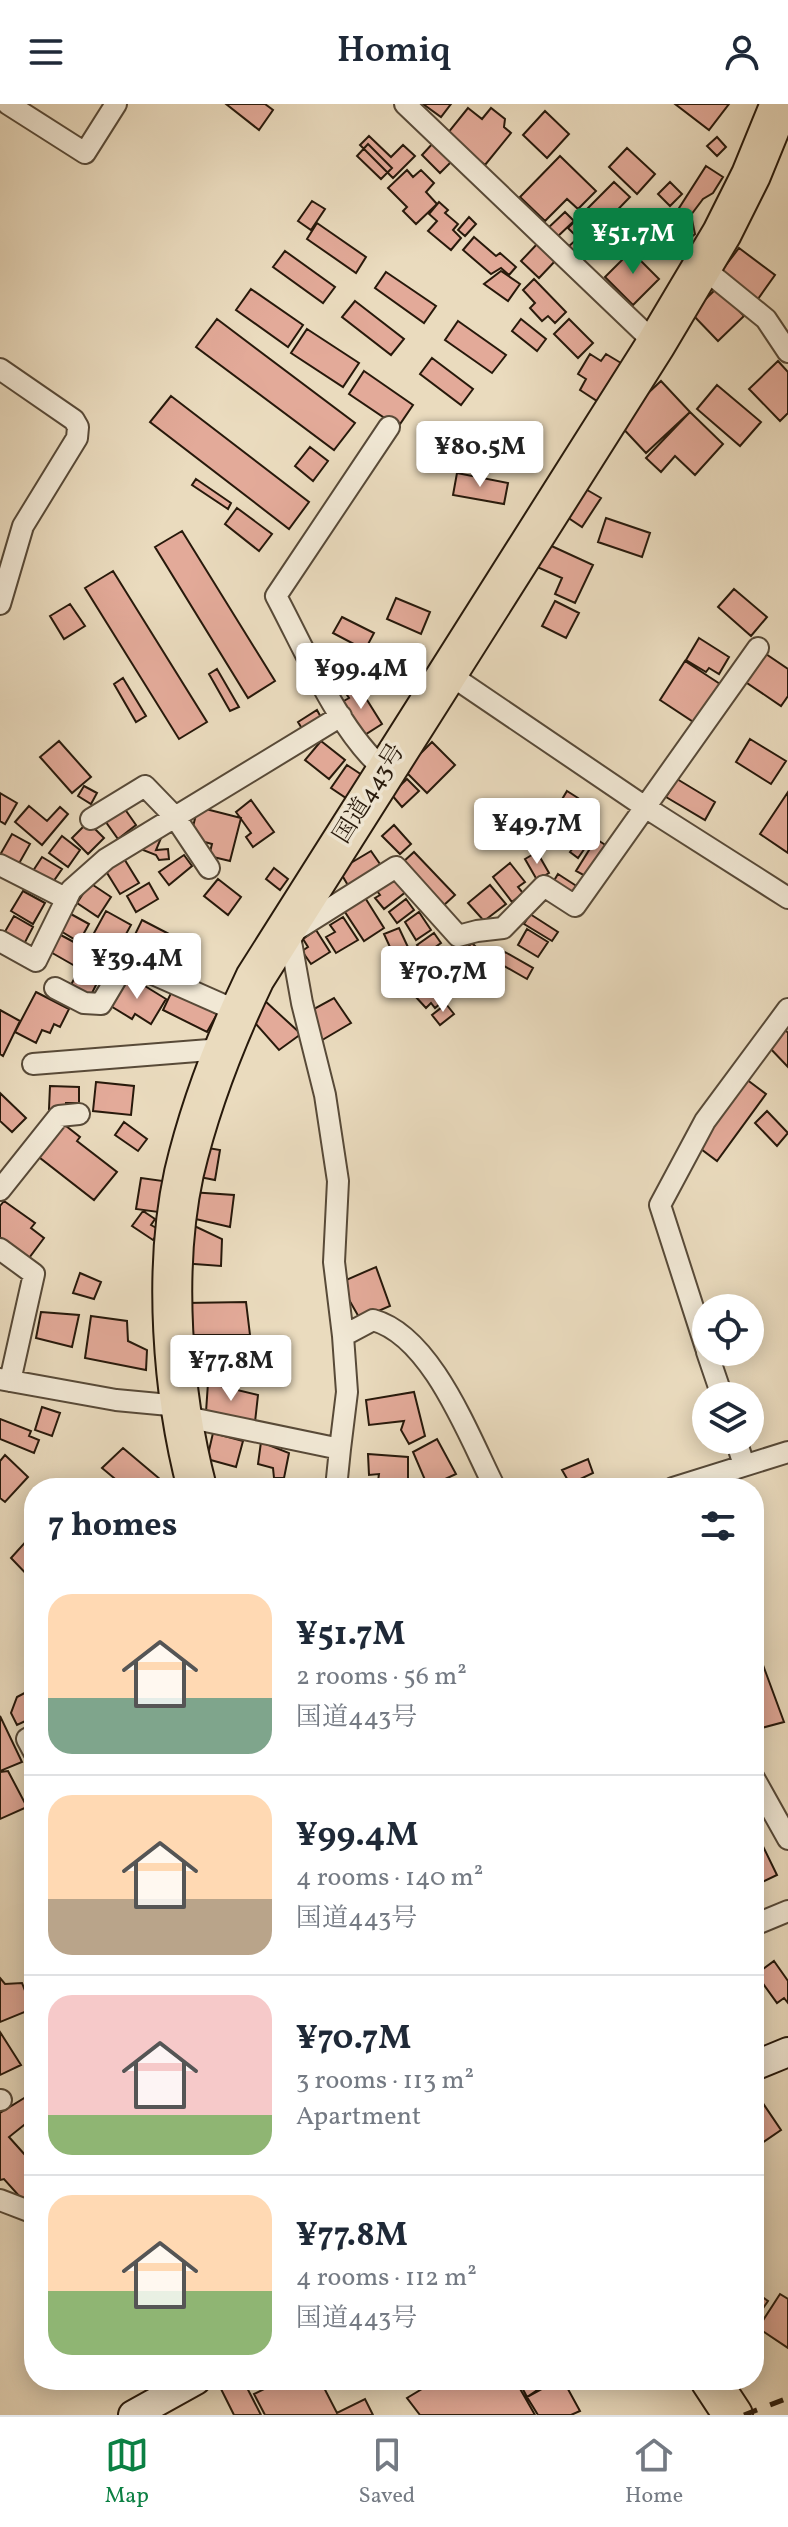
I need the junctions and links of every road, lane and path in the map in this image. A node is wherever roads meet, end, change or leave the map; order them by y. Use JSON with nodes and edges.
{"nodes":[{"id":1,"x":8,"y":104,"type":"edge"},
{"id":2,"x":116,"y":104,"type":"edge"},
{"id":3,"x":405,"y":104,"type":"edge"},
{"id":4,"x":777,"y":112,"type":"edge"},
{"id":5,"x":702,"y":267,"type":"junction"},
{"id":6,"x":656,"y":344,"type":"junction"},
{"id":7,"x":788,"y":352,"type":"edge"},
{"id":8,"x":0,"y":369,"type":"edge"},
{"id":9,"x":389,"y":427,"type":"dead end"},
{"id":10,"x":0,"y":604,"type":"edge"},
{"id":11,"x":758,"y":648,"type":"dead end"},
{"id":12,"x":446,"y":672,"type":"junction"},
{"id":13,"x":341,"y":716,"type":"junction"},
{"id":14,"x":385,"y":770,"type":"junction"},
{"id":15,"x":645,"y":807,"type":"junction"},
{"id":16,"x":175,"y":817,"type":"junction"},
{"id":17,"x":91,"y":819,"type":"dead end"},
{"id":18,"x":0,"y":865,"type":"edge"},
{"id":19,"x":209,"y":868,"type":"dead end"},
{"id":20,"x":788,"y":898,"type":"edge"},
{"id":21,"x":67,"y":899,"type":"junction"},
{"id":22,"x":288,"y":925,"type":"junction"},
{"id":23,"x":0,"y":941,"type":"edge"},
{"id":24,"x":55,"y":988,"type":"dead end"},
{"id":25,"x":788,"y":1009,"type":"edge"},
{"id":26,"x":239,"y":1012,"type":"junction"},
{"id":27,"x":222,"y":1049,"type":"junction"},
{"id":28,"x":33,"y":1064,"type":"dead end"},
{"id":29,"x":79,"y":1114,"type":"dead end"},
{"id":30,"x":0,"y":1190,"type":"edge"},
{"id":31,"x":0,"y":1249,"type":"edge"},
{"id":32,"x":692,"y":1304,"type":"edge"},
{"id":33,"x":343,"y":1336,"type":"junction"},
{"id":34,"x":5,"y":1380,"type":"edge"},
{"id":35,"x":180,"y":1406,"type":"junction"},
{"id":36,"x":340,"y":1449,"type":"junction"},
{"id":37,"x":788,"y":1452,"type":"edge"},
{"id":38,"x":740,"y":1454,"type":"edge"},
{"id":39,"x":744,"y":1465,"type":"junction"},
{"id":40,"x":195,"y":1478,"type":"edge"},
{"id":41,"x":337,"y":1478,"type":"edge"},
{"id":42,"x":490,"y":1478,"type":"edge"},
{"id":43,"x":704,"y":1478,"type":"edge"},
{"id":44,"x":764,"y":1796,"type":"edge"},
{"id":45,"x":788,"y":1839,"type":"edge"},
{"id":46,"x":788,"y":1911,"type":"edge"},
{"id":47,"x":764,"y":1921,"type":"edge"},
{"id":48,"x":788,"y":2052,"type":"edge"},
{"id":49,"x":764,"y":2062,"type":"edge"},
{"id":50,"x":0,"y":2200,"type":"edge"},
{"id":51,"x":24,"y":2209,"type":"edge"},
{"id":52,"x":178,"y":2390,"type":"edge"},
{"id":53,"x":717,"y":2390,"type":"edge"},
{"id":54,"x":133,"y":2415,"type":"edge"},
{"id":55,"x":733,"y":2415,"type":"edge"}],
"edges":[{"from":1,"to":2,"type":"street"},
{"from":3,"to":6,"type":"street"},
{"from":4,"to":5,"type":"highway","name":"国道443号"},
{"from":5,"to":6,"type":"highway","name":"国道443号"},
{"from":5,"to":7,"type":"street"},
{"from":6,"to":12,"type":"highway","name":"国道443号"},
{"from":8,"to":10,"type":"street"},
{"from":9,"to":13,"type":"street"},
{"from":11,"to":15,"type":"street"},
{"from":12,"to":14,"type":"highway","name":"国道443号"},
{"from":12,"to":15,"type":"street"},
{"from":13,"to":14,"type":"street"},
{"from":13,"to":16,"type":"street"},
{"from":14,"to":22,"type":"highway","name":"国道443号"},
{"from":15,"to":20,"type":"street"},
{"from":15,"to":22,"type":"street"},
{"from":16,"to":17,"type":"street"},
{"from":16,"to":19,"type":"street"},
{"from":16,"to":21,"type":"street"},
{"from":18,"to":21,"type":"street"},
{"from":21,"to":23,"type":"street"},
{"from":22,"to":26,"type":"highway","name":"国道443号"},
{"from":22,"to":33,"type":"street"},
{"from":24,"to":26,"type":"street"},
{"from":25,"to":32,"type":"street"},
{"from":26,"to":27,"type":"highway","name":"国道443号"},
{"from":27,"to":28,"type":"street"},
{"from":27,"to":35,"type":"highway","name":"国道443号"},
{"from":29,"to":30,"type":"street"},
{"from":31,"to":34,"type":"street"},
{"from":33,"to":36,"type":"street"},
{"from":33,"to":42,"type":"street"},
{"from":34,"to":35,"type":"street"},
{"from":35,"to":36,"type":"street"},
{"from":35,"to":40,"type":"highway","name":"国道443号"},
{"from":36,"to":41,"type":"street"},
{"from":37,"to":39,"type":"street"},
{"from":38,"to":39,"type":"street"},
{"from":39,"to":43,"type":"street"},
{"from":44,"to":45,"type":"street"},
{"from":46,"to":47,"type":"street"},
{"from":48,"to":49,"type":"street"},
{"from":50,"to":51,"type":"street"},
{"from":52,"to":54,"type":"street"},
{"from":53,"to":55,"type":"highway"}]}
